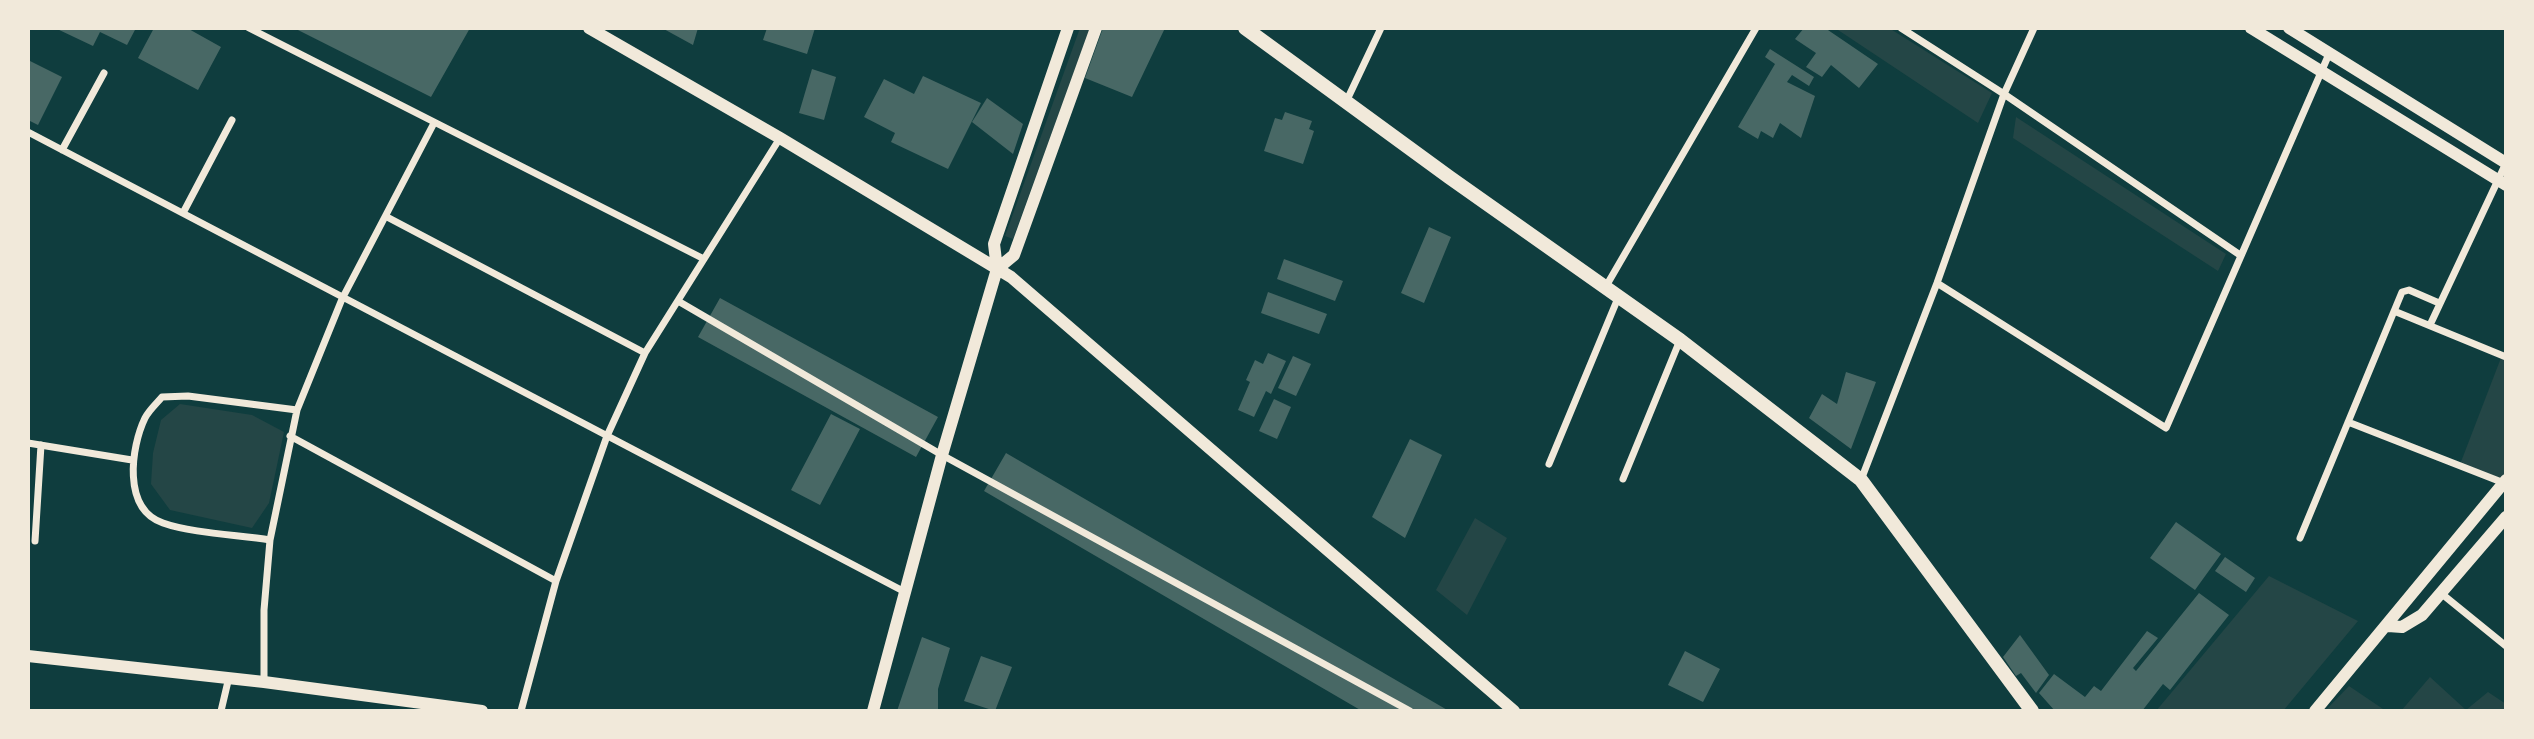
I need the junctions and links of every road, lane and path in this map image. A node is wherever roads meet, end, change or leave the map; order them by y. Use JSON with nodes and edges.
{"nodes":[{"id":1,"x":249,"y":28,"type":"edge"},
{"id":2,"x":589,"y":28,"type":"edge"},
{"id":3,"x":1068,"y":28,"type":"edge"},
{"id":4,"x":1096,"y":28,"type":"edge"},
{"id":5,"x":1245,"y":28,"type":"edge"},
{"id":6,"x":1381,"y":28,"type":"edge"},
{"id":7,"x":1756,"y":28,"type":"edge"},
{"id":8,"x":1901,"y":28,"type":"edge"},
{"id":9,"x":2034,"y":28,"type":"edge"},
{"id":10,"x":2251,"y":28,"type":"edge"},
{"id":11,"x":2289,"y":28,"type":"edge"},
{"id":12,"x":2329,"y":54,"type":"junction"},
{"id":13,"x":2319,"y":71,"type":"junction"},
{"id":14,"x":104,"y":73,"type":"dead end"},
{"id":15,"x":2004,"y":94,"type":"junction"},
{"id":16,"x":1346,"y":102,"type":"junction"},
{"id":17,"x":232,"y":120,"type":"dead end"},
{"id":18,"x":434,"y":123,"type":"junction"},
{"id":19,"x":28,"y":132,"type":"edge"},
{"id":20,"x":780,"y":138,"type":"junction"},
{"id":21,"x":62,"y":150,"type":"junction"},
{"id":22,"x":2506,"y":163,"type":"edge"},
{"id":23,"x":2502,"y":183,"type":"edge"},
{"id":24,"x":183,"y":214,"type":"junction"},
{"id":25,"x":387,"y":216,"type":"junction"},
{"id":26,"x":2241,"y":255,"type":"junction"},
{"id":27,"x":704,"y":259,"type":"junction"},
{"id":28,"x":997,"y":269,"type":"junction"},
{"id":29,"x":1937,"y":283,"type":"junction"},
{"id":30,"x":1605,"y":289,"type":"junction"},
{"id":31,"x":1618,"y":298,"type":"junction"},
{"id":32,"x":342,"y":299,"type":"junction"},
{"id":33,"x":678,"y":301,"type":"junction"},
{"id":34,"x":2439,"y":303,"type":"junction"},
{"id":35,"x":2394,"y":311,"type":"junction"},
{"id":36,"x":2430,"y":325,"type":"junction"},
{"id":37,"x":1680,"y":340,"type":"junction"},
{"id":38,"x":645,"y":353,"type":"junction"},
{"id":39,"x":2506,"y":357,"type":"edge"},
{"id":40,"x":297,"y":410,"type":"junction"},
{"id":41,"x":2348,"y":422,"type":"junction"},
{"id":42,"x":290,"y":436,"type":"junction"},
{"id":43,"x":607,"y":436,"type":"junction"},
{"id":44,"x":28,"y":443,"type":"edge"},
{"id":45,"x":41,"y":445,"type":"junction"},
{"id":46,"x":942,"y":455,"type":"junction"},
{"id":47,"x":132,"y":460,"type":"junction"},
{"id":48,"x":1549,"y":464,"type":"dead end"},
{"id":49,"x":1622,"y":479,"type":"dead end"},
{"id":50,"x":1861,"y":480,"type":"junction"},
{"id":51,"x":2505,"y":482,"type":"edge"},
{"id":52,"x":2505,"y":521,"type":"edge"},
{"id":53,"x":2300,"y":538,"type":"dead end"},
{"id":54,"x":270,"y":540,"type":"junction"},
{"id":55,"x":35,"y":541,"type":"dead end"},
{"id":56,"x":556,"y":581,"type":"junction"},
{"id":57,"x":905,"y":592,"type":"junction"},
{"id":58,"x":2442,"y":594,"type":"junction"},
{"id":59,"x":2388,"y":626,"type":"junction"},
{"id":60,"x":2506,"y":646,"type":"edge"},
{"id":61,"x":28,"y":656,"type":"edge"},
{"id":62,"x":229,"y":677,"type":"junction"},
{"id":63,"x":264,"y":682,"type":"junction"},
{"id":64,"x":222,"y":711,"type":"edge"},
{"id":65,"x":482,"y":711,"type":"edge"},
{"id":66,"x":521,"y":711,"type":"edge"},
{"id":67,"x":873,"y":711,"type":"edge"},
{"id":68,"x":1410,"y":711,"type":"edge"},
{"id":69,"x":1514,"y":711,"type":"edge"},
{"id":70,"x":2032,"y":711,"type":"edge"},
{"id":71,"x":2315,"y":711,"type":"edge"}],
"edges":[{"from":1,"to":18,"type":"street"},
{"from":2,"to":20,"type":"street"},
{"from":3,"to":28,"type":"street"},
{"from":4,"to":28,"type":"street"},
{"from":5,"to":16,"type":"main road"},
{"from":6,"to":16,"type":"street"},
{"from":7,"to":30,"type":"street"},
{"from":8,"to":15,"type":"street"},
{"from":9,"to":15,"type":"street"},
{"from":10,"to":13,"type":"street"},
{"from":11,"to":12,"type":"street"},
{"from":12,"to":13,"type":"street"},
{"from":12,"to":22,"type":"street"},
{"from":13,"to":23,"type":"street"},
{"from":13,"to":26,"type":"street"},
{"from":14,"to":21,"type":"street"},
{"from":15,"to":26,"type":"street"},
{"from":15,"to":29,"type":"street"},
{"from":16,"to":30,"type":"main road"},
{"from":17,"to":24,"type":"street"},
{"from":18,"to":25,"type":"street"},
{"from":18,"to":27,"type":"street"},
{"from":19,"to":21,"type":"street"},
{"from":20,"to":27,"type":"street"},
{"from":20,"to":28,"type":"street"},
{"from":21,"to":24,"type":"street"},
{"from":22,"to":23,"type":"street"},
{"from":23,"to":34,"type":"street"},
{"from":24,"to":32,"type":"street"},
{"from":25,"to":32,"type":"street"},
{"from":25,"to":38,"type":"street"},
{"from":26,"to":29,"type":"street"},
{"from":27,"to":33,"type":"street"},
{"from":28,"to":46,"type":"street"},
{"from":28,"to":69,"type":"street"},
{"from":29,"to":50,"type":"street"},
{"from":30,"to":31,"type":"main road"},
{"from":31,"to":37,"type":"main road"},
{"from":31,"to":48,"type":"street"},
{"from":32,"to":40,"type":"street"},
{"from":32,"to":43,"type":"street"},
{"from":33,"to":38,"type":"street"},
{"from":33,"to":46,"type":"street"},
{"from":34,"to":35,"type":"street"},
{"from":34,"to":36,"type":"street"},
{"from":35,"to":36,"type":"street"},
{"from":35,"to":41,"type":"street"},
{"from":36,"to":39,"type":"street"},
{"from":37,"to":49,"type":"street"},
{"from":37,"to":50,"type":"main road"},
{"from":38,"to":43,"type":"street"},
{"from":40,"to":42,"type":"street"},
{"from":40,"to":47,"type":"street"},
{"from":41,"to":51,"type":"street"},
{"from":41,"to":53,"type":"street"},
{"from":42,"to":54,"type":"street"},
{"from":42,"to":56,"type":"street"},
{"from":43,"to":56,"type":"street"},
{"from":43,"to":57,"type":"street"},
{"from":44,"to":45,"type":"street"},
{"from":45,"to":47,"type":"street"},
{"from":45,"to":55,"type":"street"},
{"from":46,"to":57,"type":"street"},
{"from":46,"to":68,"type":"street"},
{"from":47,"to":54,"type":"street"},
{"from":50,"to":70,"type":"main road"},
{"from":51,"to":59,"type":"street"},
{"from":52,"to":58,"type":"street"},
{"from":54,"to":63,"type":"street"},
{"from":56,"to":66,"type":"street"},
{"from":57,"to":67,"type":"street"},
{"from":58,"to":59,"type":"street"},
{"from":58,"to":60,"type":"street"},
{"from":59,"to":71,"type":"street"},
{"from":61,"to":62,"type":"street"},
{"from":62,"to":63,"type":"street"},
{"from":62,"to":64,"type":"street"},
{"from":63,"to":65,"type":"street"}]}
